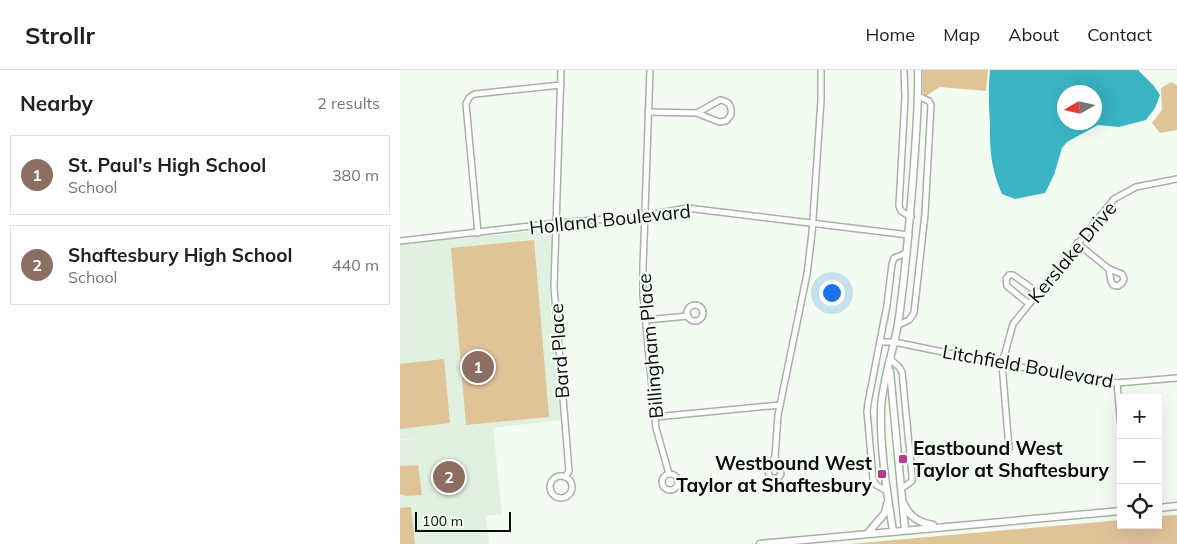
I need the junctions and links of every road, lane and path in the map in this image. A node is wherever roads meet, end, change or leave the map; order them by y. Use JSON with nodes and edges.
{"nodes":[{"id":1,"x":561,"y":70,"type":"edge"},
{"id":2,"x":650,"y":70,"type":"edge"},
{"id":3,"x":821,"y":70,"type":"edge"},
{"id":4,"x":904,"y":70,"type":"edge"},
{"id":5,"x":918,"y":70,"type":"edge"},
{"id":6,"x":561,"y":86,"type":"junction"},
{"id":7,"x":918,"y":96,"type":"junction"},
{"id":8,"x":648,"y":112,"type":"junction"},
{"id":9,"x":697,"y":114,"type":"junction"},
{"id":10,"x":1177,"y":179,"type":"edge"},
{"id":11,"x":644,"y":216,"type":"junction"},
{"id":12,"x":910,"y":217,"type":"junction"},
{"id":13,"x":557,"y":223,"type":"junction"},
{"id":14,"x":813,"y":223,"type":"junction"},
{"id":15,"x":478,"y":233,"type":"junction"},
{"id":16,"x":909,"y":235,"type":"junction"},
{"id":17,"x":400,"y":241,"type":"edge"},
{"id":18,"x":1077,"y":243,"type":"junction"},
{"id":19,"x":907,"y":253,"type":"junction"},
{"id":20,"x":1109,"y":270,"type":"dead end"},
{"id":21,"x":1037,"y":292,"type":"junction"},
{"id":22,"x":1029,"y":304,"type":"junction"},
{"id":23,"x":688,"y":316,"type":"dead end"},
{"id":24,"x":646,"y":320,"type":"junction"},
{"id":25,"x":898,"y":325,"type":"junction"},
{"id":26,"x":880,"y":342,"type":"junction"},
{"id":27,"x":894,"y":342,"type":"junction"},
{"id":28,"x":891,"y":360,"type":"junction"},
{"id":29,"x":1002,"y":364,"type":"junction"},
{"id":30,"x":890,"y":367,"type":"junction"},
{"id":31,"x":1177,"y":378,"type":"edge"},
{"id":32,"x":1117,"y":382,"type":"junction"},
{"id":33,"x":1118,"y":394,"type":"edge"},
{"id":34,"x":780,"y":405,"type":"junction"},
{"id":35,"x":655,"y":417,"type":"junction"},
{"id":36,"x":1009,"y":448,"type":"dead end"},
{"id":37,"x":775,"y":457,"type":"dead end"},
{"id":38,"x":669,"y":474,"type":"dead end"},
{"id":39,"x":565,"y":477,"type":"junction"},
{"id":40,"x":901,"y":489,"type":"junction"},
{"id":41,"x":887,"y":491,"type":"junction"},
{"id":42,"x":902,"y":498,"type":"junction"},
{"id":43,"x":888,"y":500,"type":"junction"},
{"id":44,"x":1177,"y":506,"type":"edge"},
{"id":45,"x":1162,"y":508,"type":"edge"},
{"id":46,"x":1117,"y":511,"type":"edge"},
{"id":47,"x":942,"y":527,"type":"junction"},
{"id":48,"x":905,"y":530,"type":"junction"},
{"id":49,"x":893,"y":531,"type":"junction"},
{"id":50,"x":868,"y":533,"type":"junction"},
{"id":51,"x":760,"y":544,"type":"edge"}],
"edges":[{"from":1,"to":6,"type":"street","name":"Bard Place"},
{"from":2,"to":8,"type":"street","name":"Billingham Place"},
{"from":3,"to":14,"type":"street"},
{"from":4,"to":12,"type":"street"},
{"from":5,"to":7,"type":"street"},
{"from":6,"to":13,"type":"street","name":"Bard Place"},
{"from":6,"to":15,"type":"street"},
{"from":7,"to":12,"type":"street"},
{"from":7,"to":25,"type":"street"},
{"from":8,"to":9,"type":"street"},
{"from":8,"to":11,"type":"street","name":"Billingham Place"},
{"from":9,"to":9,"type":"street"},
{"from":10,"to":18,"type":"street","name":"Kerslake Drive"},
{"from":11,"to":13,"type":"street","name":"Holland Boulevard"},
{"from":11,"to":14,"type":"street","name":"Holland Boulevard"},
{"from":11,"to":24,"type":"street","name":"Billingham Place"},
{"from":12,"to":16,"type":"street"},
{"from":13,"to":15,"type":"street","name":"Holland Boulevard"},
{"from":13,"to":39,"type":"street","name":"Bard Place"},
{"from":14,"to":16,"type":"street","name":"Holland Boulevard"},
{"from":14,"to":34,"type":"street"},
{"from":15,"to":17,"type":"street","name":"Holland Boulevard"},
{"from":16,"to":19,"type":"street"},
{"from":18,"to":20,"type":"street"},
{"from":18,"to":21,"type":"street","name":"Kerslake Drive"},
{"from":19,"to":25,"type":"street"},
{"from":19,"to":26,"type":"street"},
{"from":21,"to":22,"type":"street","name":"Kerslake Drive"},
{"from":21,"to":22,"type":"street"},
{"from":22,"to":29,"type":"street","name":"Kerslake Drive"},
{"from":23,"to":24,"type":"street"},
{"from":24,"to":35,"type":"street","name":"Billingham Place"},
{"from":25,"to":27,"type":"street"},
{"from":26,"to":27,"type":"street","name":"Litchfield Boulevard"},
{"from":26,"to":41,"type":"street"},
{"from":27,"to":28,"type":"street"},
{"from":27,"to":29,"type":"street","name":"Litchfield Boulevard"},
{"from":28,"to":30,"type":"street"},
{"from":28,"to":40,"type":"street"},
{"from":29,"to":32,"type":"street","name":"Litchfield Boulevard"},
{"from":29,"to":36,"type":"street"},
{"from":30,"to":40,"type":"street"},
{"from":30,"to":41,"type":"street"},
{"from":31,"to":32,"type":"street","name":"Litchfield Boulevard"},
{"from":32,"to":33,"type":"street"},
{"from":34,"to":35,"type":"street"},
{"from":34,"to":37,"type":"street"},
{"from":35,"to":38,"type":"street","name":"Billingham Place"},
{"from":39,"to":39,"type":"street","name":"Bard Place"},
{"from":40,"to":42,"type":"street"},
{"from":41,"to":43,"type":"street"},
{"from":42,"to":47,"type":"street"},
{"from":42,"to":48,"type":"street"},
{"from":43,"to":49,"type":"street"},
{"from":43,"to":50,"type":"street"},
{"from":44,"to":45,"type":"street"},
{"from":46,"to":47,"type":"street"},
{"from":47,"to":48,"type":"street"},
{"from":48,"to":49,"type":"street"},
{"from":49,"to":50,"type":"street"},
{"from":50,"to":51,"type":"street"}]}
